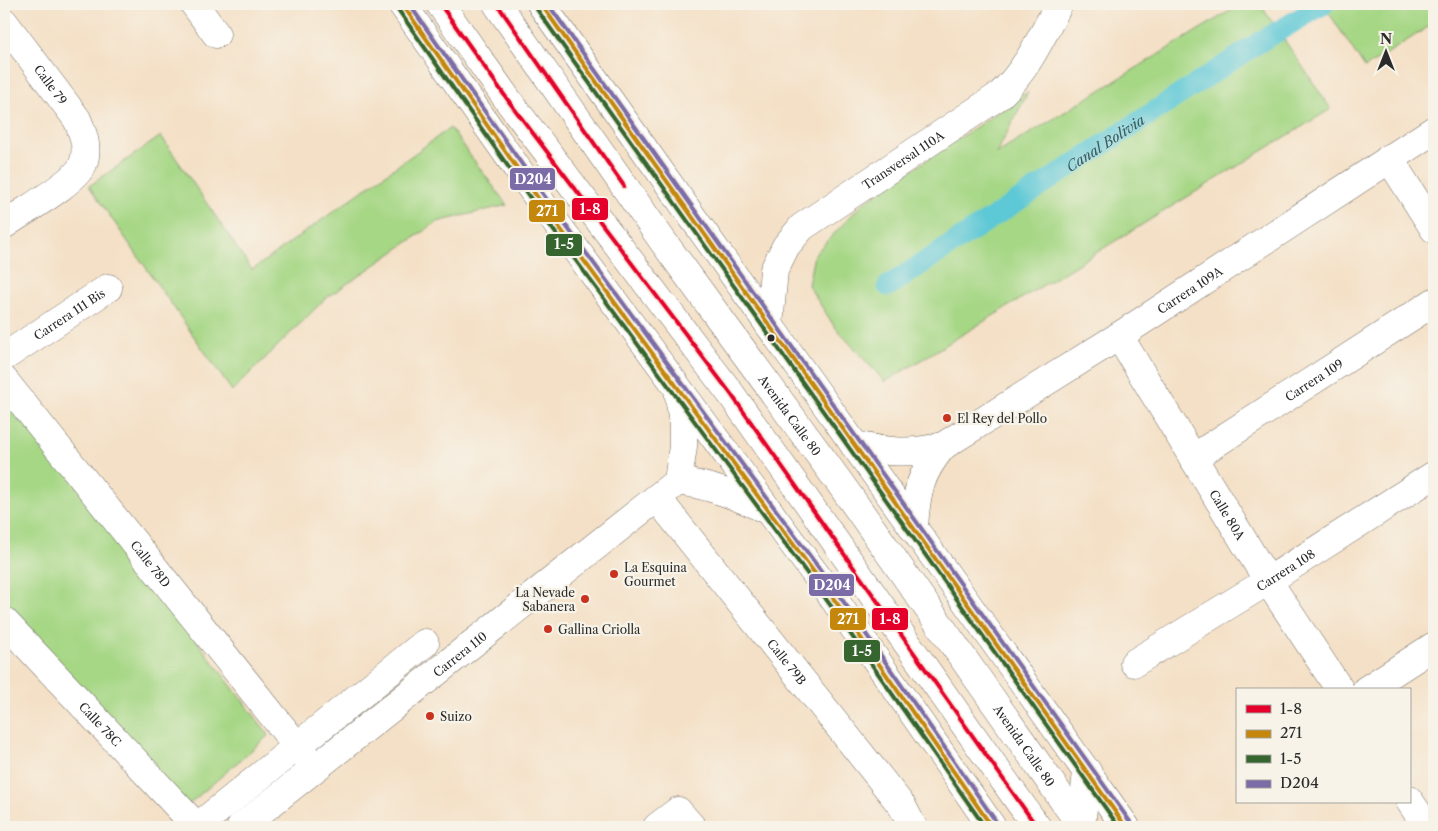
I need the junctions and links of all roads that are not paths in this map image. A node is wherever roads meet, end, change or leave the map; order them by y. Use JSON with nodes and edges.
{"nodes":[{"id":1,"x":194,"y":4,"type":"edge"},
{"id":2,"x":402,"y":4,"type":"edge"},
{"id":3,"x":440,"y":4,"type":"edge"},
{"id":4,"x":497,"y":4,"type":"edge"},
{"id":5,"x":542,"y":4,"type":"edge"},
{"id":6,"x":1059,"y":4,"type":"edge"},
{"id":7,"x":4,"y":22,"type":"edge"},
{"id":8,"x":216,"y":34,"type":"dead end"},
{"id":9,"x":14,"y":55,"type":"edge"},
{"id":10,"x":1434,"y":130,"type":"edge"},
{"id":11,"x":1389,"y":158,"type":"junction"},
{"id":12,"x":4,"y":225,"type":"edge"},
{"id":13,"x":1434,"y":229,"type":"edge"},
{"id":14,"x":108,"y":288,"type":"dead end"},
{"id":15,"x":1434,"y":302,"type":"edge"},
{"id":16,"x":769,"y":325,"type":"junction"},
{"id":17,"x":1119,"y":336,"type":"junction"},
{"id":18,"x":4,"y":357,"type":"edge"},
{"id":19,"x":4,"y":380,"type":"edge"},
{"id":20,"x":678,"y":388,"type":"junction"},
{"id":21,"x":854,"y":445,"type":"junction"},
{"id":22,"x":943,"y":446,"type":"junction"},
{"id":23,"x":1192,"y":458,"type":"junction"},
{"id":24,"x":1434,"y":475,"type":"edge"},
{"id":25,"x":667,"y":490,"type":"junction"},
{"id":26,"x":769,"y":511,"type":"junction"},
{"id":27,"x":914,"y":528,"type":"junction"},
{"id":28,"x":830,"y":535,"type":"junction"},
{"id":29,"x":1268,"y":581,"type":"junction"},
{"id":30,"x":836,"y":602,"type":"junction"},
{"id":31,"x":4,"y":621,"type":"edge"},
{"id":32,"x":425,"y":643,"type":"dead end"},
{"id":33,"x":1434,"y":646,"type":"edge"},
{"id":34,"x":1134,"y":663,"type":"dead end"},
{"id":35,"x":1339,"y":688,"type":"edge"},
{"id":36,"x":1369,"y":688,"type":"edge"},
{"id":37,"x":297,"y":746,"type":"junction"},
{"id":38,"x":315,"y":768,"type":"junction"},
{"id":39,"x":1087,"y":771,"type":"junction"},
{"id":40,"x":197,"y":827,"type":"edge"},
{"id":41,"x":241,"y":827,"type":"edge"},
{"id":42,"x":913,"y":827,"type":"edge"},
{"id":43,"x":992,"y":827,"type":"edge"},
{"id":44,"x":1037,"y":827,"type":"edge"},
{"id":45,"x":1081,"y":827,"type":"edge"},
{"id":46,"x":1126,"y":827,"type":"edge"}],
"edges":[{"from":1,"to":8,"type":"main road"},
{"from":2,"to":20,"type":"main road"},
{"from":3,"to":28,"type":"main road"},
{"from":4,"to":45,"type":"main road","name":"Avenida Calle 80"},
{"from":5,"to":16,"type":"main road"},
{"from":6,"to":16,"type":"main road","name":"Transversal 110A"},
{"from":7,"to":9,"type":"main road","name":"Calle 79"},
{"from":9,"to":12,"type":"main road","name":"Calle 79"},
{"from":10,"to":11,"type":"main road","name":"Carrera 109A"},
{"from":11,"to":13,"type":"main road"},
{"from":11,"to":17,"type":"main road","name":"Carrera 109A"},
{"from":14,"to":18,"type":"main road","name":"Carrera 111 Bis"},
{"from":15,"to":23,"type":"main road","name":"Carrera 109"},
{"from":16,"to":21,"type":"main road"},
{"from":17,"to":22,"type":"main road","name":"Carrera 109A"},
{"from":17,"to":23,"type":"main road","name":"Calle 80A"},
{"from":19,"to":37,"type":"main road","name":"Calle 78D"},
{"from":20,"to":25,"type":"main road"},
{"from":20,"to":26,"type":"main road"},
{"from":21,"to":22,"type":"main road","name":"Carrera 109A"},
{"from":21,"to":27,"type":"main road"},
{"from":22,"to":27,"type":"main road","name":"Carrera 109A"},
{"from":23,"to":29,"type":"main road","name":"Calle 80A"},
{"from":24,"to":29,"type":"main road","name":"Carrera 108"},
{"from":25,"to":26,"type":"main road"},
{"from":25,"to":38,"type":"main road","name":"Carrera 110"},
{"from":25,"to":42,"type":"main road","name":"Calle 79B"},
{"from":26,"to":30,"type":"main road"},
{"from":27,"to":39,"type":"main road"},
{"from":28,"to":30,"type":"main road"},
{"from":28,"to":44,"type":"main road"},
{"from":29,"to":34,"type":"main road","name":"Carrera 108"},
{"from":29,"to":35,"type":"main road","name":"Calle 80A"},
{"from":30,"to":43,"type":"main road"},
{"from":31,"to":40,"type":"main road","name":"Calle 78C"},
{"from":32,"to":37,"type":"main road"},
{"from":33,"to":36,"type":"main road"},
{"from":37,"to":38,"type":"main road","name":"Calle 78D"},
{"from":37,"to":40,"type":"main road"},
{"from":38,"to":41,"type":"main road","name":"Carrera 110"},
{"from":39,"to":45,"type":"main road"},
{"from":39,"to":46,"type":"main road"}]}
